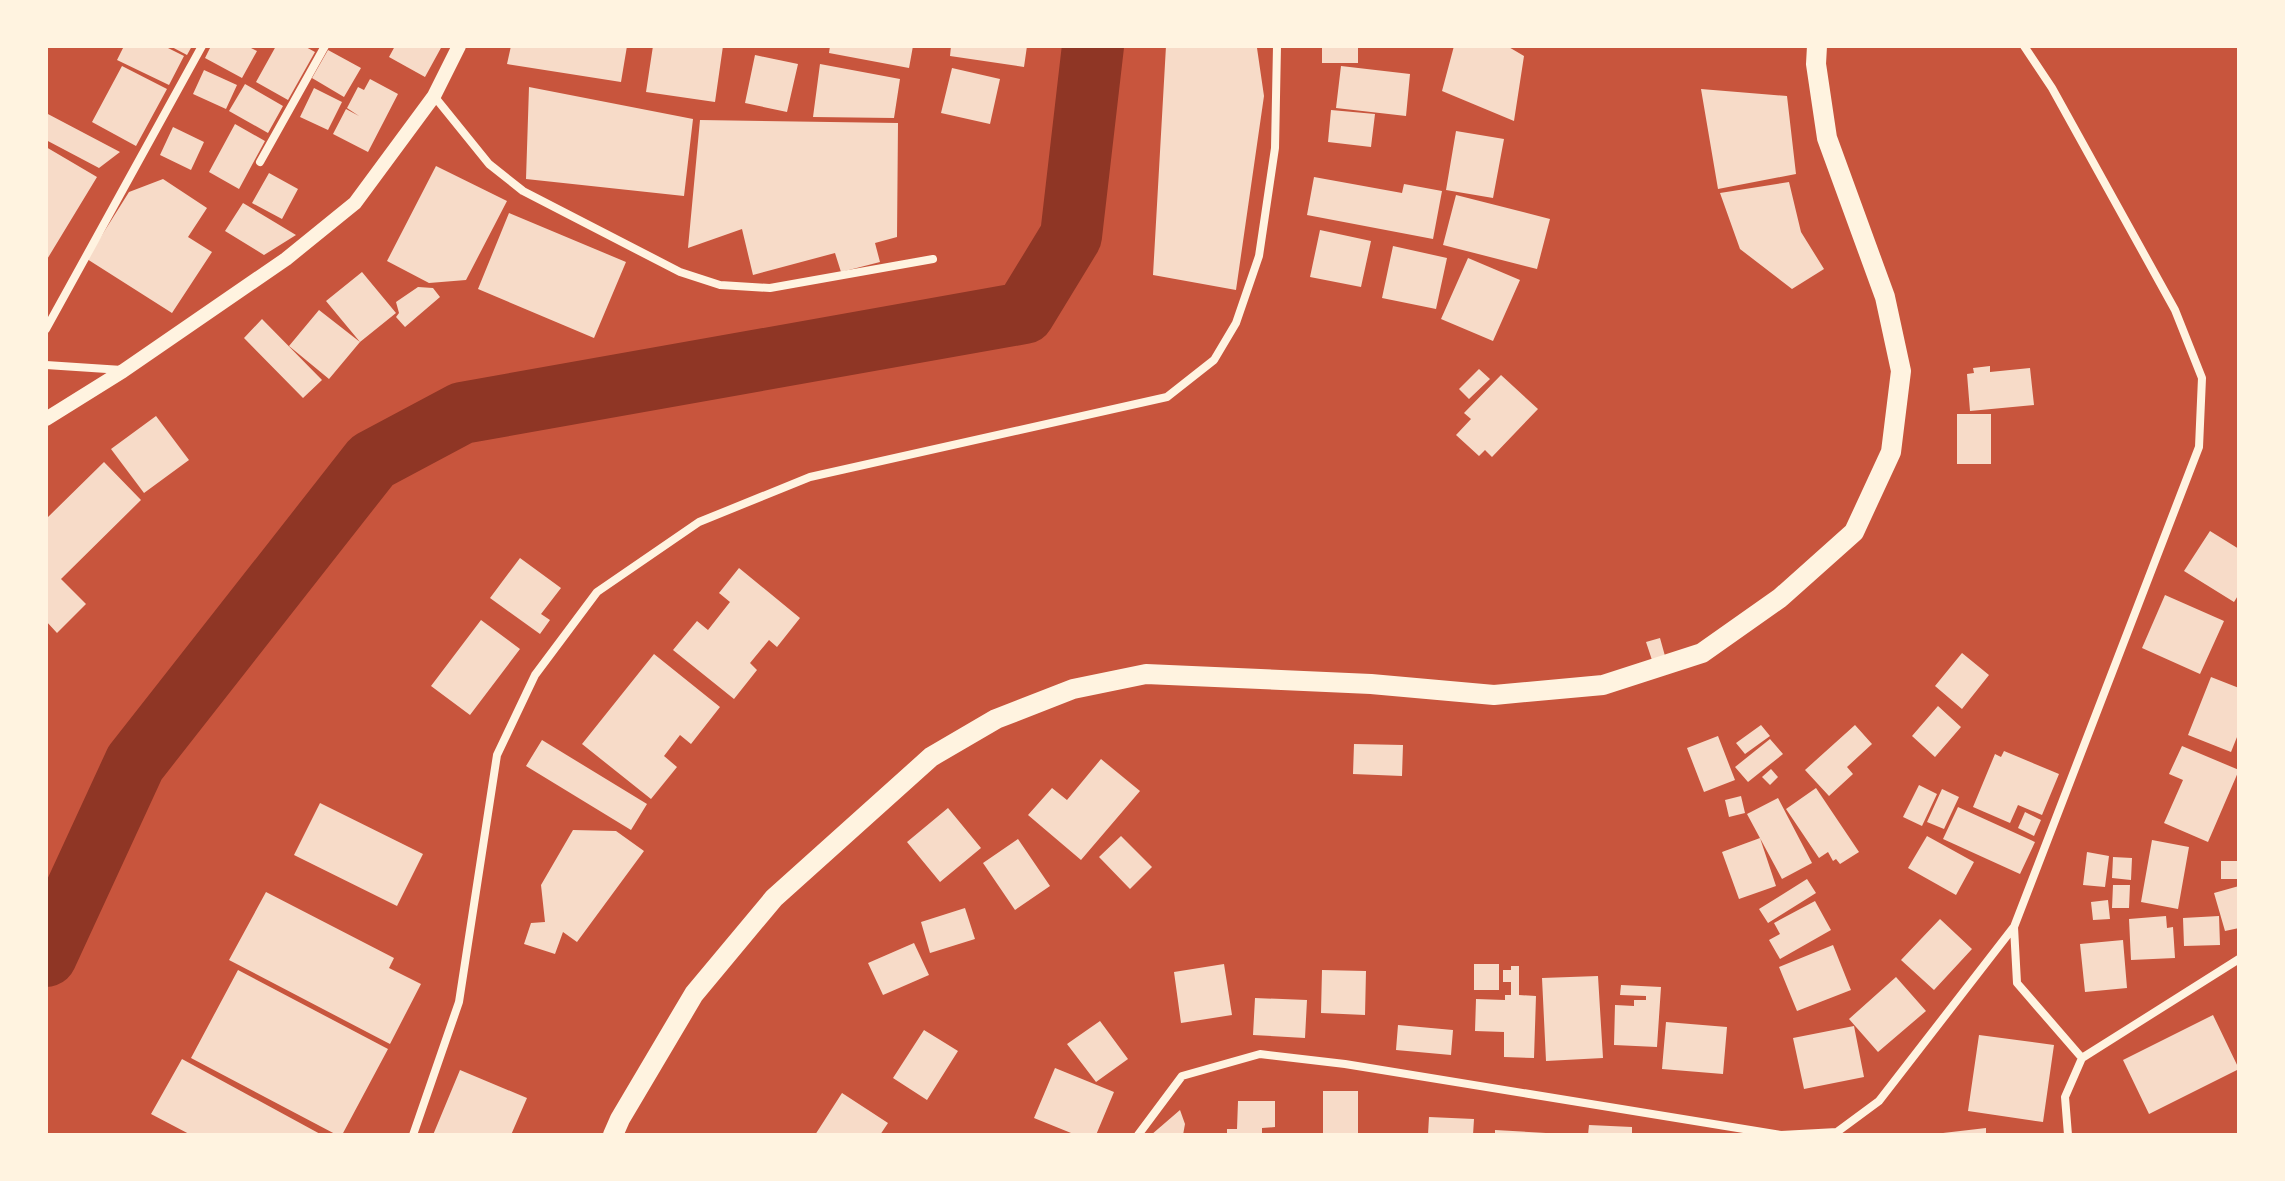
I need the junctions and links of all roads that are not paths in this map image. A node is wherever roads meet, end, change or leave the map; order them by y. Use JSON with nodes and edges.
{"nodes":[{"id":1,"x":202,"y":46,"type":"edge"},
{"id":2,"x":325,"y":46,"type":"edge"},
{"id":3,"x":459,"y":46,"type":"edge"},
{"id":4,"x":1277,"y":46,"type":"edge"},
{"id":5,"x":1817,"y":46,"type":"edge"},
{"id":6,"x":2024,"y":46,"type":"edge"},
{"id":7,"x":434,"y":96,"type":"junction"},
{"id":8,"x":260,"y":162,"type":"dead end"},
{"id":9,"x":933,"y":259,"type":"dead end"},
{"id":10,"x":46,"y":329,"type":"edge"},
{"id":11,"x":46,"y":365,"type":"edge"},
{"id":12,"x":123,"y":371,"type":"junction"},
{"id":13,"x":46,"y":419,"type":"edge"},
{"id":14,"x":2014,"y":927,"type":"junction"},
{"id":15,"x":2239,"y":959,"type":"edge"},
{"id":16,"x":2082,"y":1058,"type":"junction"},
{"id":17,"x":413,"y":1135,"type":"edge"},
{"id":18,"x":613,"y":1135,"type":"edge"},
{"id":19,"x":1138,"y":1135,"type":"edge"},
{"id":20,"x":2068,"y":1135,"type":"edge"}],
"edges":[{"from":1,"to":10,"type":"street"},
{"from":2,"to":8,"type":"street"},
{"from":3,"to":7,"type":"street"},
{"from":4,"to":17,"type":"street"},
{"from":5,"to":18,"type":"main road"},
{"from":6,"to":14,"type":"street"},
{"from":7,"to":9,"type":"street"},
{"from":7,"to":12,"type":"street"},
{"from":11,"to":12,"type":"street"},
{"from":12,"to":13,"type":"street"},
{"from":14,"to":16,"type":"street"},
{"from":14,"to":19,"type":"street"},
{"from":15,"to":16,"type":"street"},
{"from":16,"to":20,"type":"street"}]}
